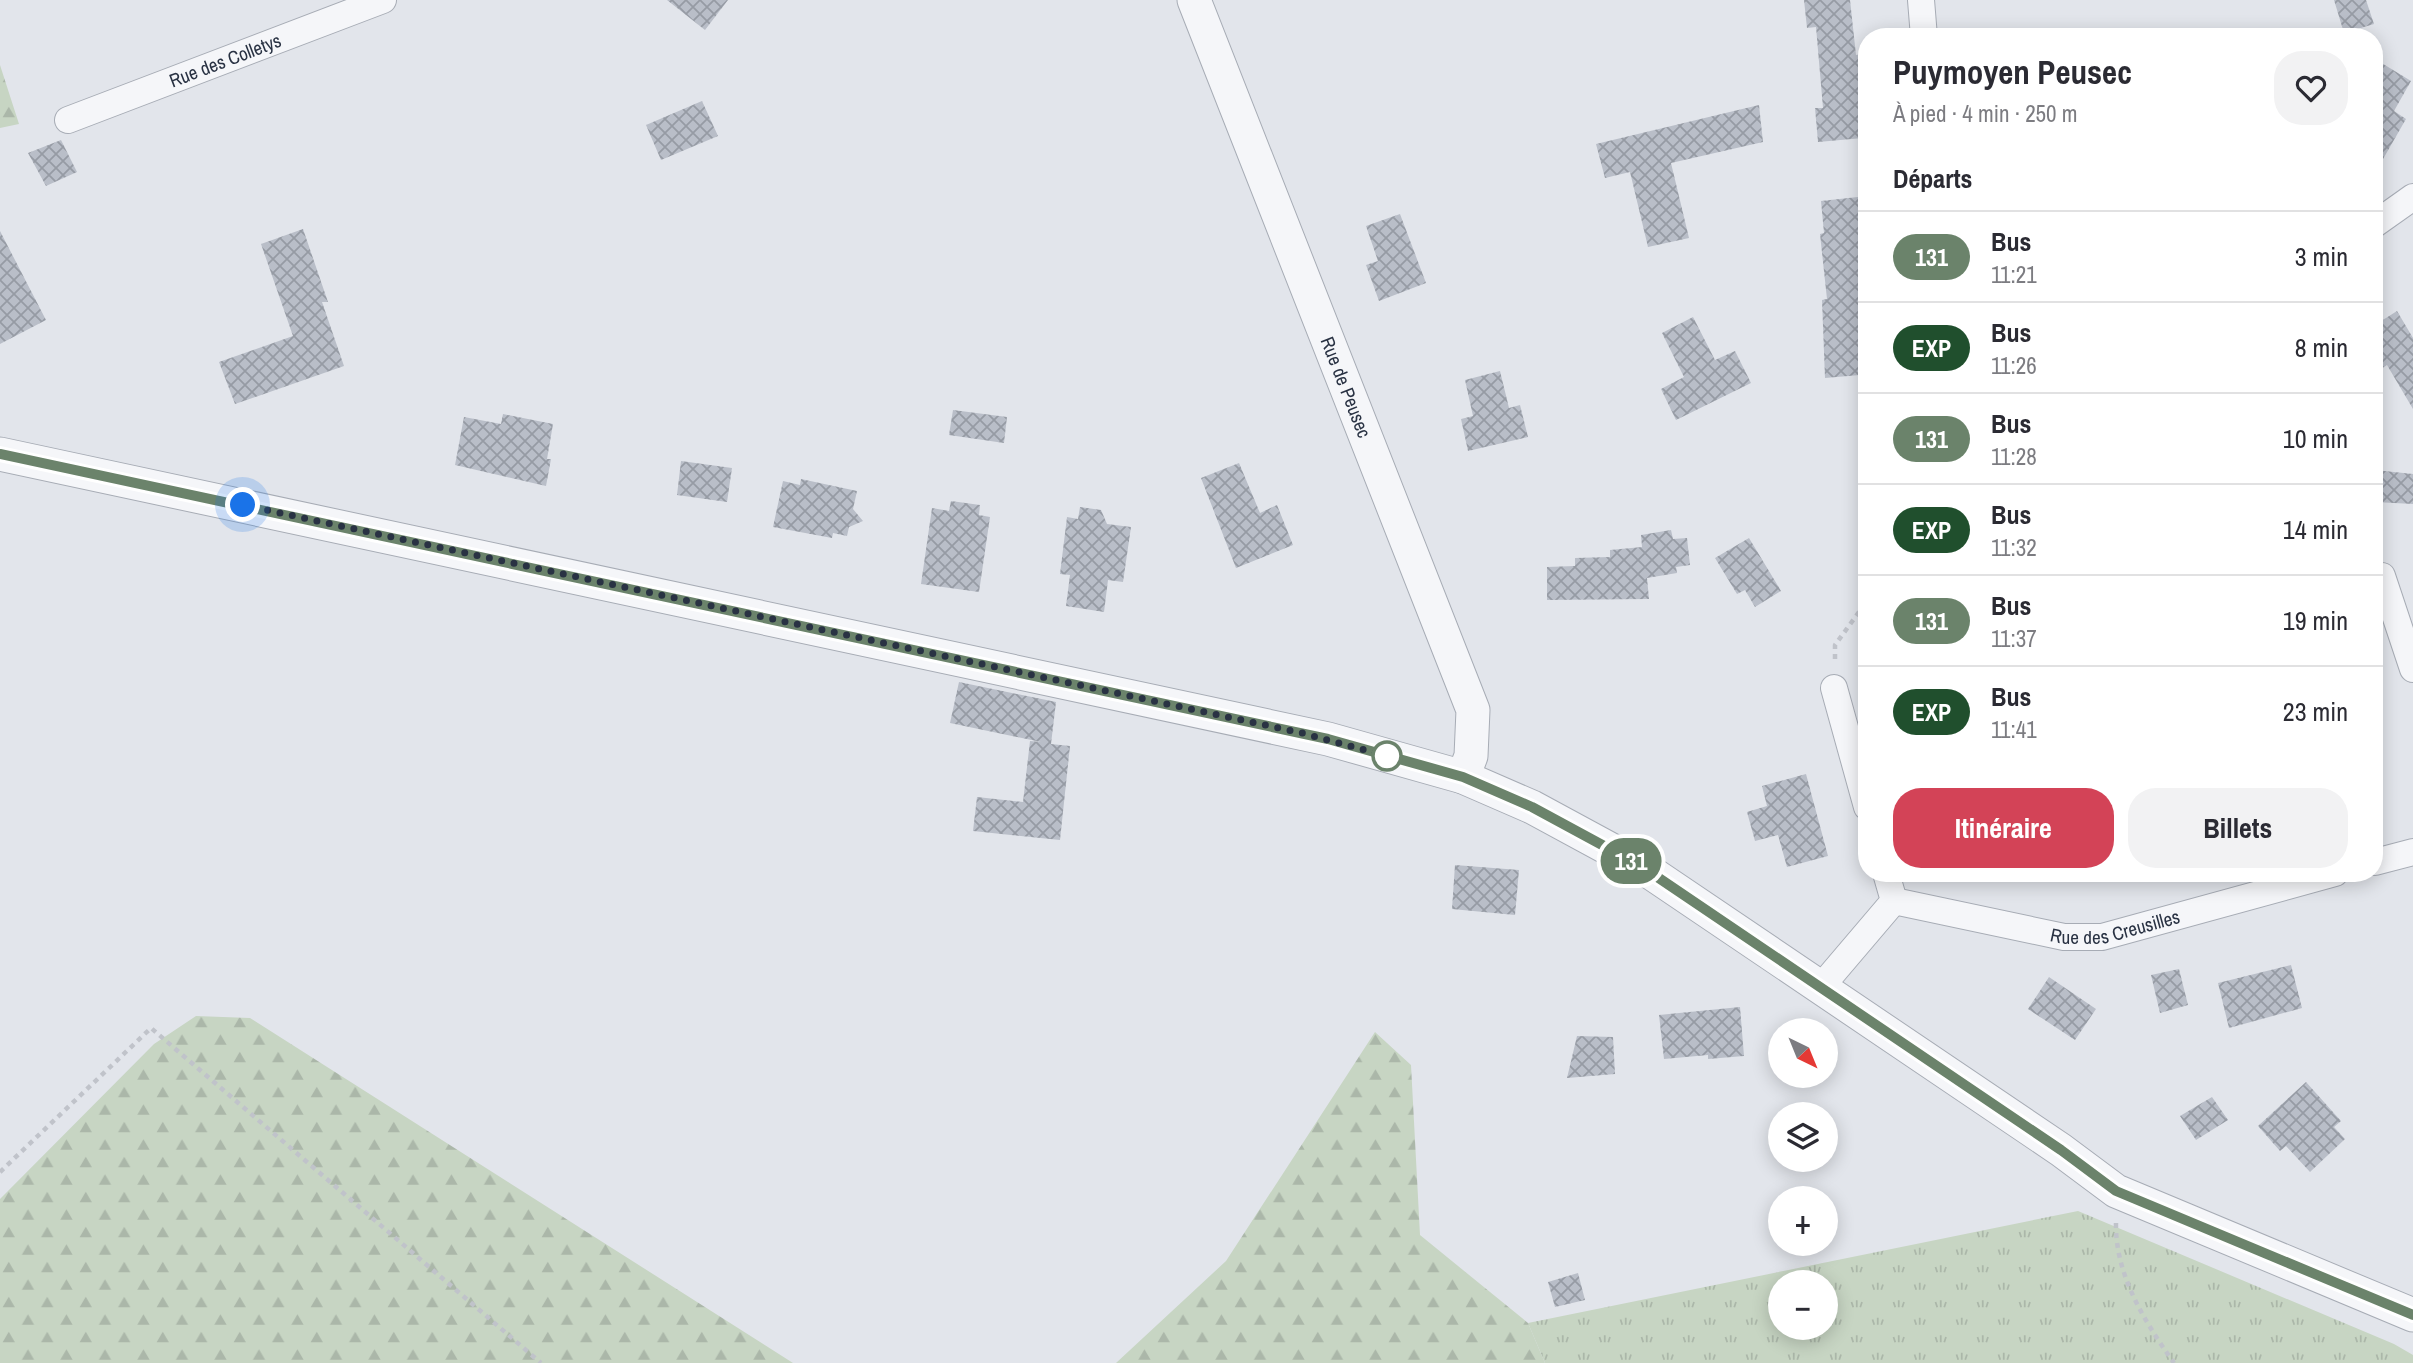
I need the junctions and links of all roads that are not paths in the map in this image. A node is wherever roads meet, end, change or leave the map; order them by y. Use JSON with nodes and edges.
{"nodes":[{"id":1,"x":383,"y":0,"type":"edge"},
{"id":2,"x":1194,"y":0,"type":"edge"},
{"id":3,"x":1921,"y":0,"type":"edge"},
{"id":4,"x":1923,"y":28,"type":"edge"},
{"id":5,"x":68,"y":120,"type":"dead end"},
{"id":6,"x":2413,"y":197,"type":"edge"},
{"id":7,"x":2383,"y":218,"type":"edge"},
{"id":8,"x":0,"y":454,"type":"edge"},
{"id":9,"x":2383,"y":579,"type":"edge"},
{"id":10,"x":2413,"y":669,"type":"edge"},
{"id":11,"x":1834,"y":688,"type":"road end"},
{"id":12,"x":1858,"y":775,"type":"edge"},
{"id":13,"x":1463,"y":777,"type":"junction"},
{"id":14,"x":2413,"y":852,"type":"edge"},
{"id":15,"x":2383,"y":860,"type":"edge"},
{"id":16,"x":1889,"y":882,"type":"edge"},
{"id":17,"x":2302,"y":882,"type":"edge"},
{"id":18,"x":1894,"y":901,"type":"junction"},
{"id":19,"x":1820,"y":988,"type":"junction"},
{"id":20,"x":2413,"y":1315,"type":"edge"}],
"edges":[{"from":1,"to":5,"type":"street","name":"Rue des Colletys"},
{"from":2,"to":13,"type":"street","name":"Rue de Peusec"},
{"from":3,"to":4,"type":"street"},
{"from":6,"to":7,"type":"street"},
{"from":8,"to":13,"type":"street"},
{"from":9,"to":10,"type":"street"},
{"from":11,"to":12,"type":"street"},
{"from":13,"to":19,"type":"street"},
{"from":14,"to":15,"type":"street"},
{"from":16,"to":18,"type":"street"},
{"from":17,"to":18,"type":"street","name":"Rue des Creusilles"},
{"from":18,"to":19,"type":"street"},
{"from":19,"to":20,"type":"street"}]}
